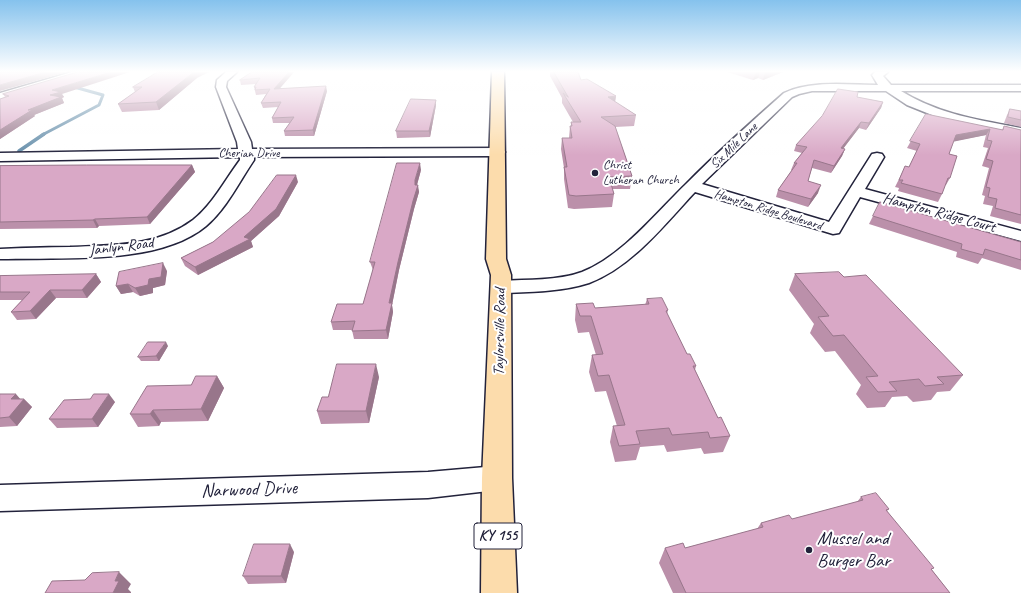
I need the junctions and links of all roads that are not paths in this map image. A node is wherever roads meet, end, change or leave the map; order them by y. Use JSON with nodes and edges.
{"nodes":[{"id":1,"x":226,"y":100,"type":"edge"},
{"id":2,"x":498,"y":100,"type":"edge"},
{"id":3,"x":784,"y":100,"type":"edge"},
{"id":4,"x":906,"y":100,"type":"edge"},
{"id":5,"x":1021,"y":132,"type":"edge"},
{"id":6,"x":498,"y":152,"type":"junction"},
{"id":7,"x":247,"y":153,"type":"junction"},
{"id":8,"x":0,"y":157,"type":"edge"},
{"id":9,"x":877,"y":157,"type":"dead end"},
{"id":10,"x":692,"y":186,"type":"junction"},
{"id":11,"x":856,"y":191,"type":"junction"},
{"id":12,"x":1021,"y":236,"type":"edge"},
{"id":13,"x":0,"y":254,"type":"edge"},
{"id":14,"x":501,"y":287,"type":"junction"},
{"id":15,"x":497,"y":478,"type":"junction"},
{"id":16,"x":0,"y":498,"type":"edge"},
{"id":17,"x":499,"y":593,"type":"edge"}],
"edges":[{"from":1,"to":7,"type":"street"},
{"from":2,"to":6,"type":"main road","name":"Taylorsville Road","number":"KY 155"},
{"from":3,"to":10,"type":"street","name":"Six Mile Lane"},
{"from":4,"to":5,"type":"street"},
{"from":6,"to":7,"type":"street","name":"Cherian Drive"},
{"from":6,"to":14,"type":"main road","name":"Taylorsville Road","number":"KY 155"},
{"from":7,"to":8,"type":"street","name":"Cherian Drive"},
{"from":7,"to":13,"type":"street","name":"Janlyn Road"},
{"from":9,"to":11,"type":"street","name":"Hampton Ridge Boulevard"},
{"from":10,"to":11,"type":"street","name":"Hampton Ridge Boulevard"},
{"from":10,"to":14,"type":"street","name":"Six Mile Lane"},
{"from":11,"to":12,"type":"street","name":"Hampton Ridge Court"},
{"from":14,"to":15,"type":"main road","name":"Taylorsville Road","number":"KY 155"},
{"from":15,"to":16,"type":"street","name":"Narwood Drive"},
{"from":15,"to":17,"type":"main road","name":"Taylorsville Road","number":"KY 155"}]}
